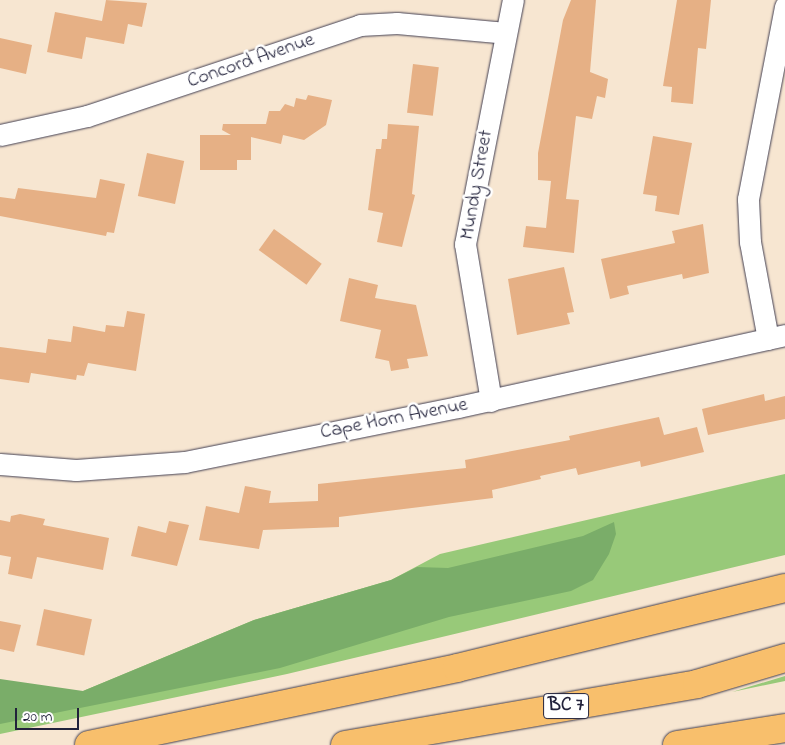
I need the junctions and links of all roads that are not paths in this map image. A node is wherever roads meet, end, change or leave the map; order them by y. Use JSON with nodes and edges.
{"nodes":[{"id":1,"x":513,"y":0,"type":"edge"},
{"id":2,"x":785,"y":7,"type":"edge"},
{"id":3,"x":506,"y":33,"type":"junction"},
{"id":4,"x":0,"y":135,"type":"edge"},
{"id":5,"x":777,"y":337,"type":"edge"},
{"id":6,"x":490,"y":400,"type":"junction"},
{"id":7,"x":0,"y":464,"type":"edge"},
{"id":8,"x":785,"y":588,"type":"edge"},
{"id":9,"x":785,"y":658,"type":"edge"},
{"id":10,"x":785,"y":728,"type":"edge"},
{"id":11,"x":89,"y":745,"type":"edge"},
{"id":12,"x":345,"y":745,"type":"edge"},
{"id":13,"x":678,"y":745,"type":"edge"}],
"edges":[{"from":1,"to":3,"type":"street","name":"Mundy Street"},
{"from":2,"to":5,"type":"street"},
{"from":3,"to":4,"type":"street","name":"Concord Avenue"},
{"from":3,"to":6,"type":"street","name":"Mundy Street"},
{"from":5,"to":6,"type":"street","name":"Cape Horn Avenue"},
{"from":6,"to":7,"type":"street","name":"Cape Horn Avenue"},
{"from":8,"to":11,"type":"main road"},
{"from":9,"to":12,"type":"main road","number":"BC 7"},
{"from":10,"to":13,"type":"main road"}]}
